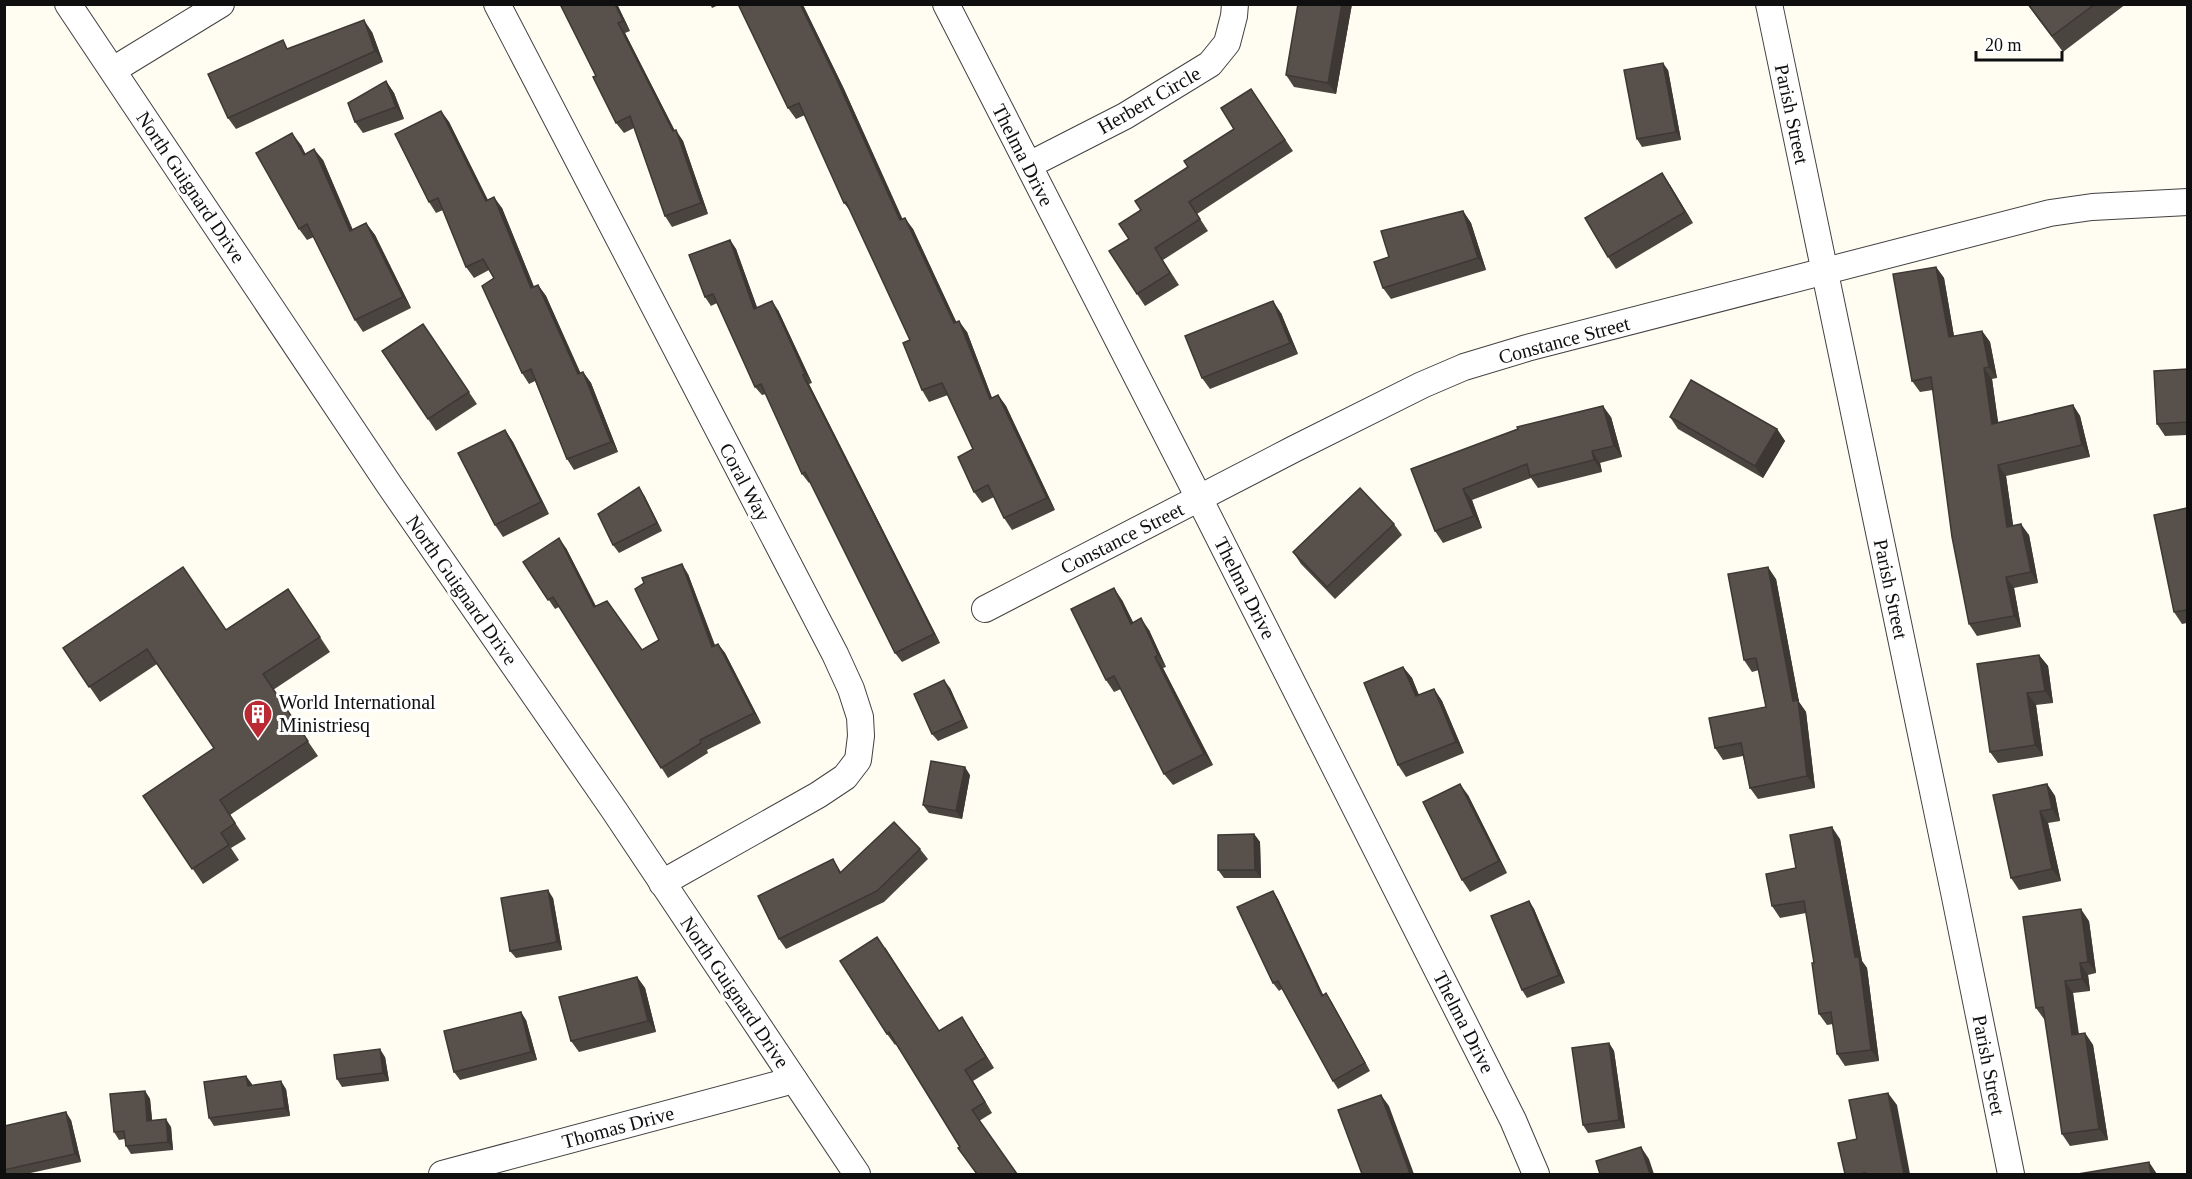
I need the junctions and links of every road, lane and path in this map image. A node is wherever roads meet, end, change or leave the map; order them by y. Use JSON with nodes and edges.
{"nodes":[{"id":1,"x":68,"y":4,"type":"edge"},
{"id":2,"x":221,"y":4,"type":"edge"},
{"id":3,"x":497,"y":4,"type":"edge"},
{"id":4,"x":946,"y":4,"type":"edge"},
{"id":5,"x":1235,"y":4,"type":"edge"},
{"id":6,"x":1769,"y":4,"type":"edge"},
{"id":7,"x":113,"y":70,"type":"junction"},
{"id":8,"x":1029,"y":165,"type":"junction"},
{"id":9,"x":2187,"y":202,"type":"edge"},
{"id":10,"x":1825,"y":272,"type":"junction"},
{"id":11,"x":1199,"y":498,"type":"junction"},
{"id":12,"x":985,"y":609,"type":"dead end"},
{"id":13,"x":662,"y":883,"type":"junction"},
{"id":14,"x":794,"y":1080,"type":"junction"},
{"id":15,"x":442,"y":1174,"type":"edge"},
{"id":16,"x":857,"y":1174,"type":"edge"},
{"id":17,"x":1536,"y":1174,"type":"edge"},
{"id":18,"x":2011,"y":1174,"type":"edge"}],
"edges":[{"from":1,"to":7,"type":"street","name":"North Guignard Drive"},
{"from":2,"to":7,"type":"street"},
{"from":3,"to":13,"type":"street","name":"Coral Way"},
{"from":4,"to":8,"type":"street","name":"Thelma Drive"},
{"from":5,"to":8,"type":"street","name":"Herbert Circle"},
{"from":6,"to":10,"type":"street","name":"Parish Street"},
{"from":7,"to":13,"type":"street","name":"North Guignard Drive"},
{"from":8,"to":11,"type":"street","name":"Thelma Drive"},
{"from":9,"to":10,"type":"street","name":"Constance Street"},
{"from":10,"to":11,"type":"street","name":"Constance Street"},
{"from":10,"to":18,"type":"street","name":"Parish Street"},
{"from":11,"to":12,"type":"street","name":"Constance Street"},
{"from":11,"to":17,"type":"street","name":"Thelma Drive"},
{"from":13,"to":14,"type":"street","name":"North Guignard Drive"},
{"from":14,"to":15,"type":"street","name":"Thomas Drive"},
{"from":14,"to":16,"type":"street","name":"North Guignard Drive"}]}
